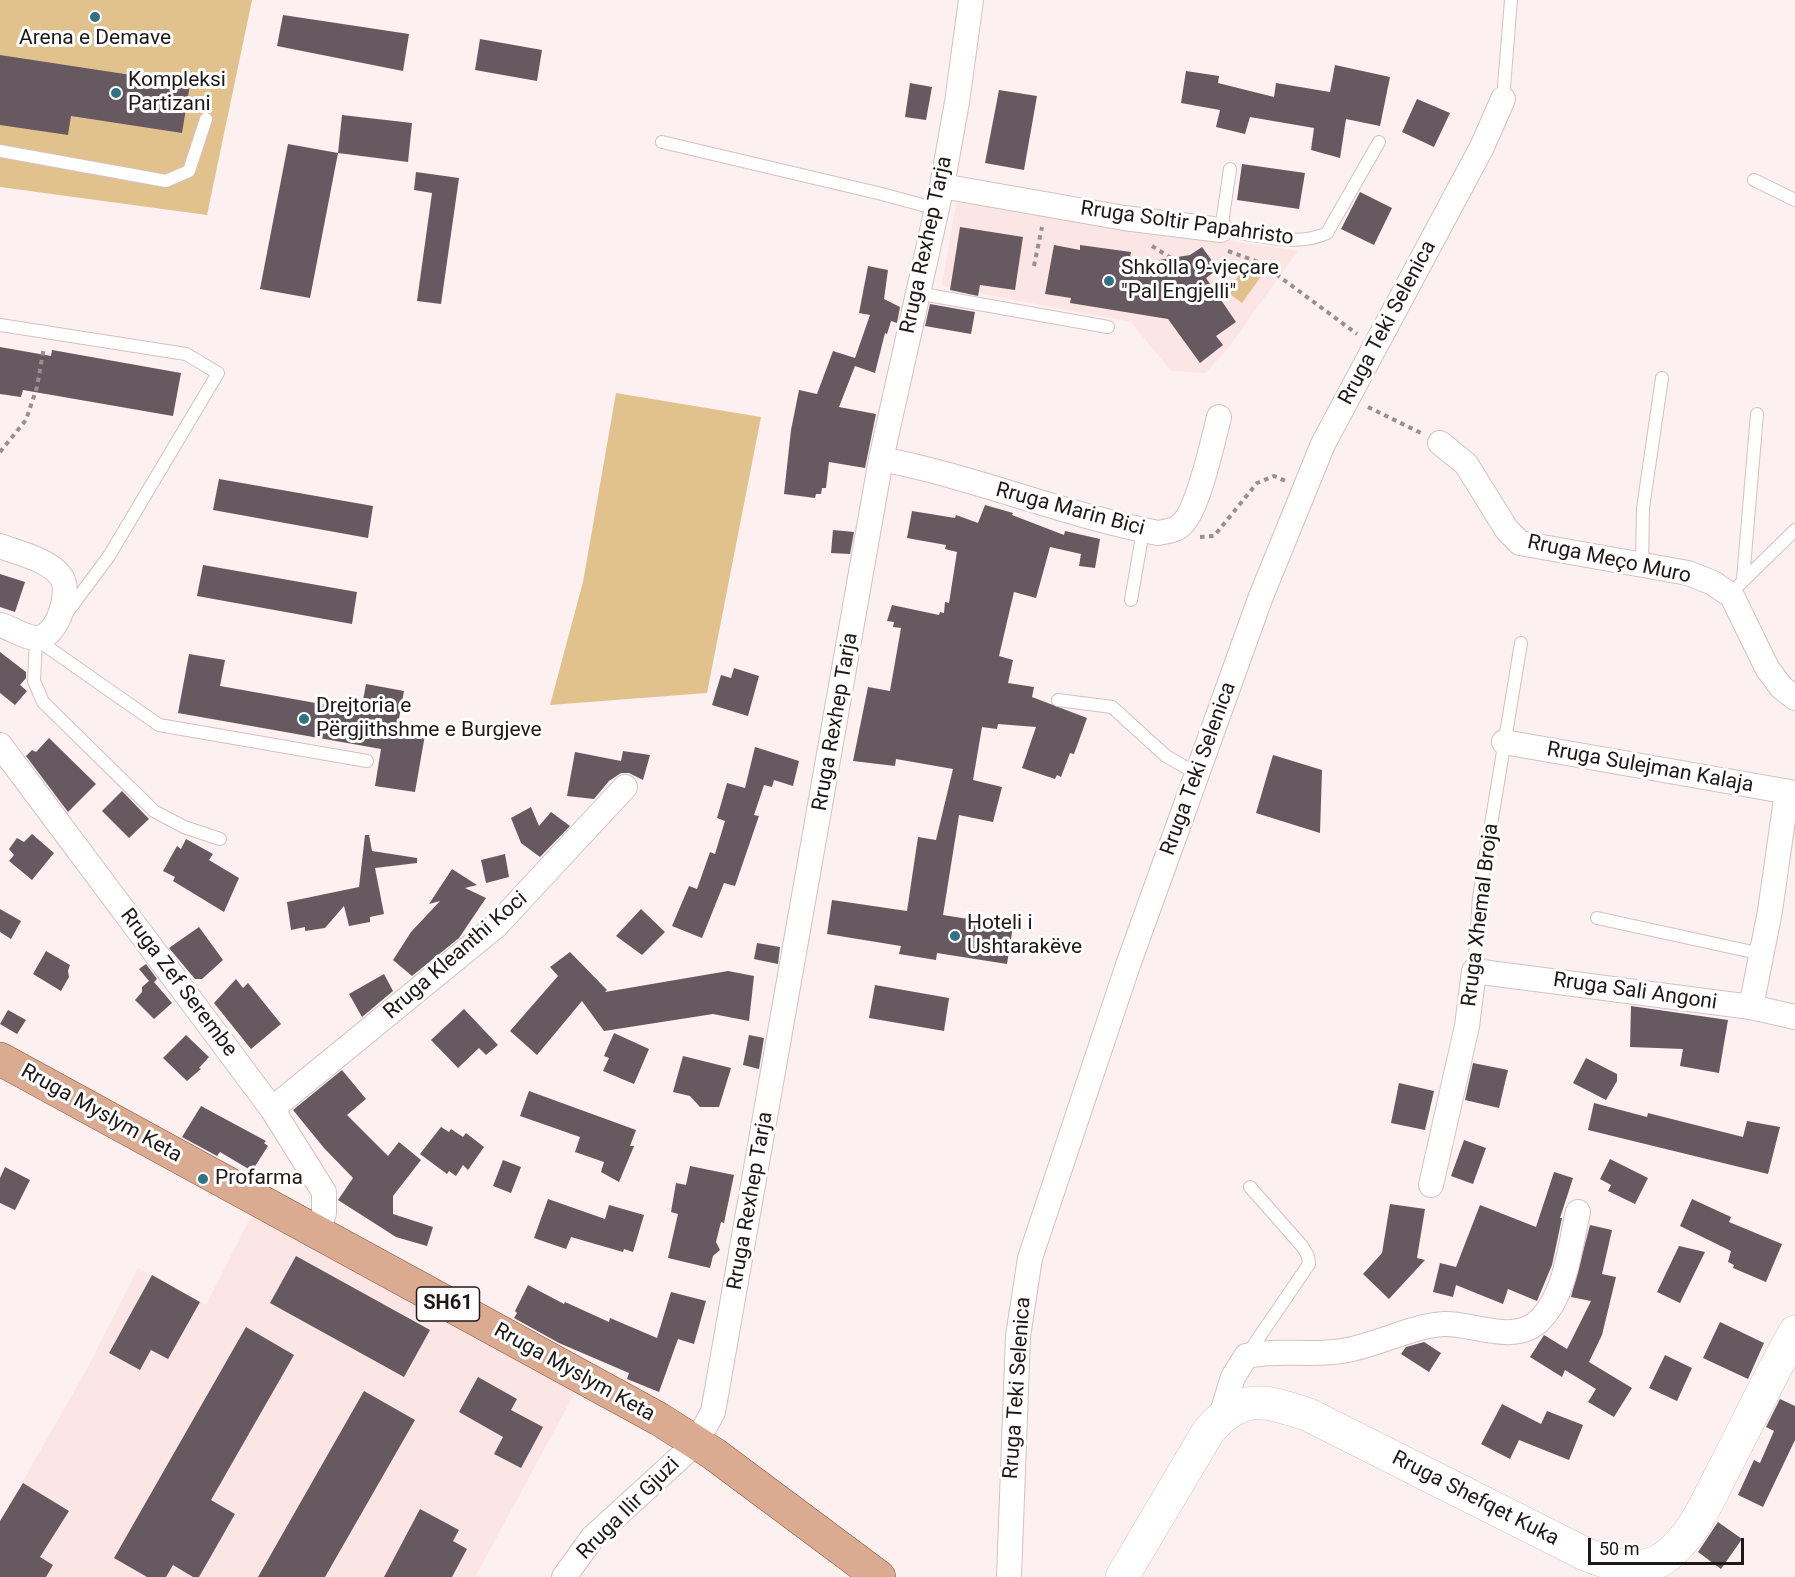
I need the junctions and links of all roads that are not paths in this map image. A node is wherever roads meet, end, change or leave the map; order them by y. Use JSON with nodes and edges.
{"nodes":[{"id":1,"x":971,"y":0,"type":"edge"},
{"id":2,"x":1511,"y":0,"type":"edge"},
{"id":3,"x":1503,"y":99,"type":"joint"},
{"id":4,"x":206,"y":118,"type":"dead end"},
{"id":5,"x":662,"y":142,"type":"dead end"},
{"id":6,"x":1379,"y":142,"type":"dead end"},
{"id":7,"x":0,"y":151,"type":"edge"},
{"id":8,"x":1230,"y":169,"type":"dead end"},
{"id":9,"x":1754,"y":180,"type":"dead end"},
{"id":10,"x":939,"y":198,"type":"junction"},
{"id":11,"x":1795,"y":200,"type":"edge"},
{"id":12,"x":1221,"y":230,"type":"junction"},
{"id":13,"x":917,"y":293,"type":"junction"},
{"id":14,"x":0,"y":325,"type":"edge"},
{"id":15,"x":1108,"y":327,"type":"dead end"},
{"id":16,"x":1662,"y":378,"type":"dead end"},
{"id":17,"x":1756,"y":414,"type":"dead end"},
{"id":18,"x":1219,"y":417,"type":"dead end"},
{"id":19,"x":1440,"y":443,"type":"road end"},
{"id":20,"x":880,"y":459,"type":"junction"},
{"id":21,"x":1795,"y":530,"type":"edge"},
{"id":22,"x":1143,"y":531,"type":"junction"},
{"id":23,"x":0,"y":546,"type":"edge"},
{"id":24,"x":1641,"y":564,"type":"junction"},
{"id":25,"x":1737,"y":588,"type":"junction"},
{"id":26,"x":1131,"y":600,"type":"dead end"},
{"id":27,"x":0,"y":625,"type":"edge"},
{"id":28,"x":45,"y":633,"type":"junction"},
{"id":29,"x":1521,"y":644,"type":"dead end"},
{"id":30,"x":1795,"y":698,"type":"edge"},
{"id":31,"x":1058,"y":700,"type":"dead end"},
{"id":32,"x":1504,"y":742,"type":"junction"},
{"id":33,"x":0,"y":745,"type":"edge"},
{"id":34,"x":367,"y":761,"type":"dead end"},
{"id":35,"x":1197,"y":774,"type":"junction"},
{"id":36,"x":625,"y":787,"type":"dead end"},
{"id":37,"x":1791,"y":793,"type":"edge"},
{"id":38,"x":220,"y":839,"type":"dead end"},
{"id":39,"x":1597,"y":918,"type":"dead end"},
{"id":40,"x":1762,"y":954,"type":"junction"},
{"id":41,"x":1474,"y":971,"type":"junction"},
{"id":42,"x":1751,"y":1007,"type":"junction"},
{"id":43,"x":1795,"y":1017,"type":"edge"},
{"id":44,"x":0,"y":1059,"type":"edge"},
{"id":45,"x":272,"y":1108,"type":"junction"},
{"id":46,"x":1431,"y":1185,"type":"dead end"},
{"id":47,"x":1250,"y":1187,"type":"dead end"},
{"id":48,"x":1578,"y":1212,"type":"dead end"},
{"id":49,"x":318,"y":1233,"type":"junction"},
{"id":50,"x":1795,"y":1332,"type":"edge"},
{"id":51,"x":1246,"y":1356,"type":"junction"},
{"id":52,"x":1221,"y":1416,"type":"junction"},
{"id":53,"x":696,"y":1443,"type":"junction"},
{"id":54,"x":564,"y":1577,"type":"edge"},
{"id":55,"x":879,"y":1577,"type":"edge"},
{"id":56,"x":1009,"y":1577,"type":"edge"},
{"id":57,"x":1122,"y":1577,"type":"edge"}],
"edges":[{"from":1,"to":10,"type":"street","name":"Rruga Rexhep Tarja"},
{"from":2,"to":3,"type":"lane","name":"Rruga Teki Selenica"},
{"from":3,"to":35,"type":"street","name":"Rruga Teki Selenica"},
{"from":4,"to":7,"type":"lane"},
{"from":5,"to":10,"type":"lane"},
{"from":6,"to":12,"type":"lane","name":"Rruga Soltir Papahristo"},
{"from":8,"to":12,"type":"lane"},
{"from":9,"to":11,"type":"lane"},
{"from":10,"to":12,"type":"street","name":"Rruga Soltir Papahristo"},
{"from":10,"to":13,"type":"street","name":"Rruga Rexhep Tarja"},
{"from":13,"to":15,"type":"lane"},
{"from":13,"to":20,"type":"street","name":"Rruga Rexhep Tarja"},
{"from":14,"to":28,"type":"lane"},
{"from":16,"to":24,"type":"lane"},
{"from":17,"to":25,"type":"lane"},
{"from":18,"to":22,"type":"street","name":"Rruga Marin Bici"},
{"from":19,"to":24,"type":"street","name":"Rruga Meço Muro"},
{"from":20,"to":22,"type":"street","name":"Rruga Marin Bici"},
{"from":20,"to":53,"type":"street","name":"Rruga Rexhep Tarja"},
{"from":21,"to":25,"type":"lane"},
{"from":22,"to":26,"type":"lane"},
{"from":23,"to":28,"type":"street"},
{"from":24,"to":25,"type":"street","name":"Rruga Meço Muro"},
{"from":25,"to":30,"type":"street"},
{"from":27,"to":28,"type":"street"},
{"from":28,"to":34,"type":"lane"},
{"from":28,"to":38,"type":"lane"},
{"from":29,"to":32,"type":"lane","name":"Rruga Xhemal Broja"},
{"from":31,"to":35,"type":"lane"},
{"from":32,"to":37,"type":"street","name":"Rruga Sulejman Kalaja"},
{"from":32,"to":41,"type":"lane","name":"Rruga Xhemal Broja"},
{"from":33,"to":45,"type":"street","name":"Rruga Zef Serembe"},
{"from":35,"to":56,"type":"street","name":"Rruga Teki Selenica"},
{"from":36,"to":45,"type":"street","name":"Rruga Kleanthi Koci"},
{"from":37,"to":40,"type":"street"},
{"from":39,"to":40,"type":"lane"},
{"from":40,"to":42,"type":"street"},
{"from":41,"to":42,"type":"street","name":"Rruga Sali Angoni"},
{"from":41,"to":46,"type":"street","name":"Rruga Xhemal Broja"},
{"from":42,"to":43,"type":"street","name":"Rruga Sali Angoni"},
{"from":44,"to":49,"type":"main road","name":"Rruga Myslym Keta","number":"SH61"},
{"from":45,"to":49,"type":"street","name":"Rruga Zef Serembe"},
{"from":47,"to":51,"type":"lane"},
{"from":48,"to":51,"type":"street"},
{"from":49,"to":53,"type":"main road","name":"Rruga Myslym Keta","number":"SH61"},
{"from":50,"to":52,"type":"street","name":"Rruga Shefqet Kuka"},
{"from":51,"to":52,"type":"street"},
{"from":52,"to":57,"type":"street","name":"Rruga Shefqet Kuka"},
{"from":53,"to":54,"type":"street","name":"Rruga Ilir Gjuzi"},
{"from":53,"to":55,"type":"main road","name":"Rruga Myslym Keta","number":"SH61"}]}
